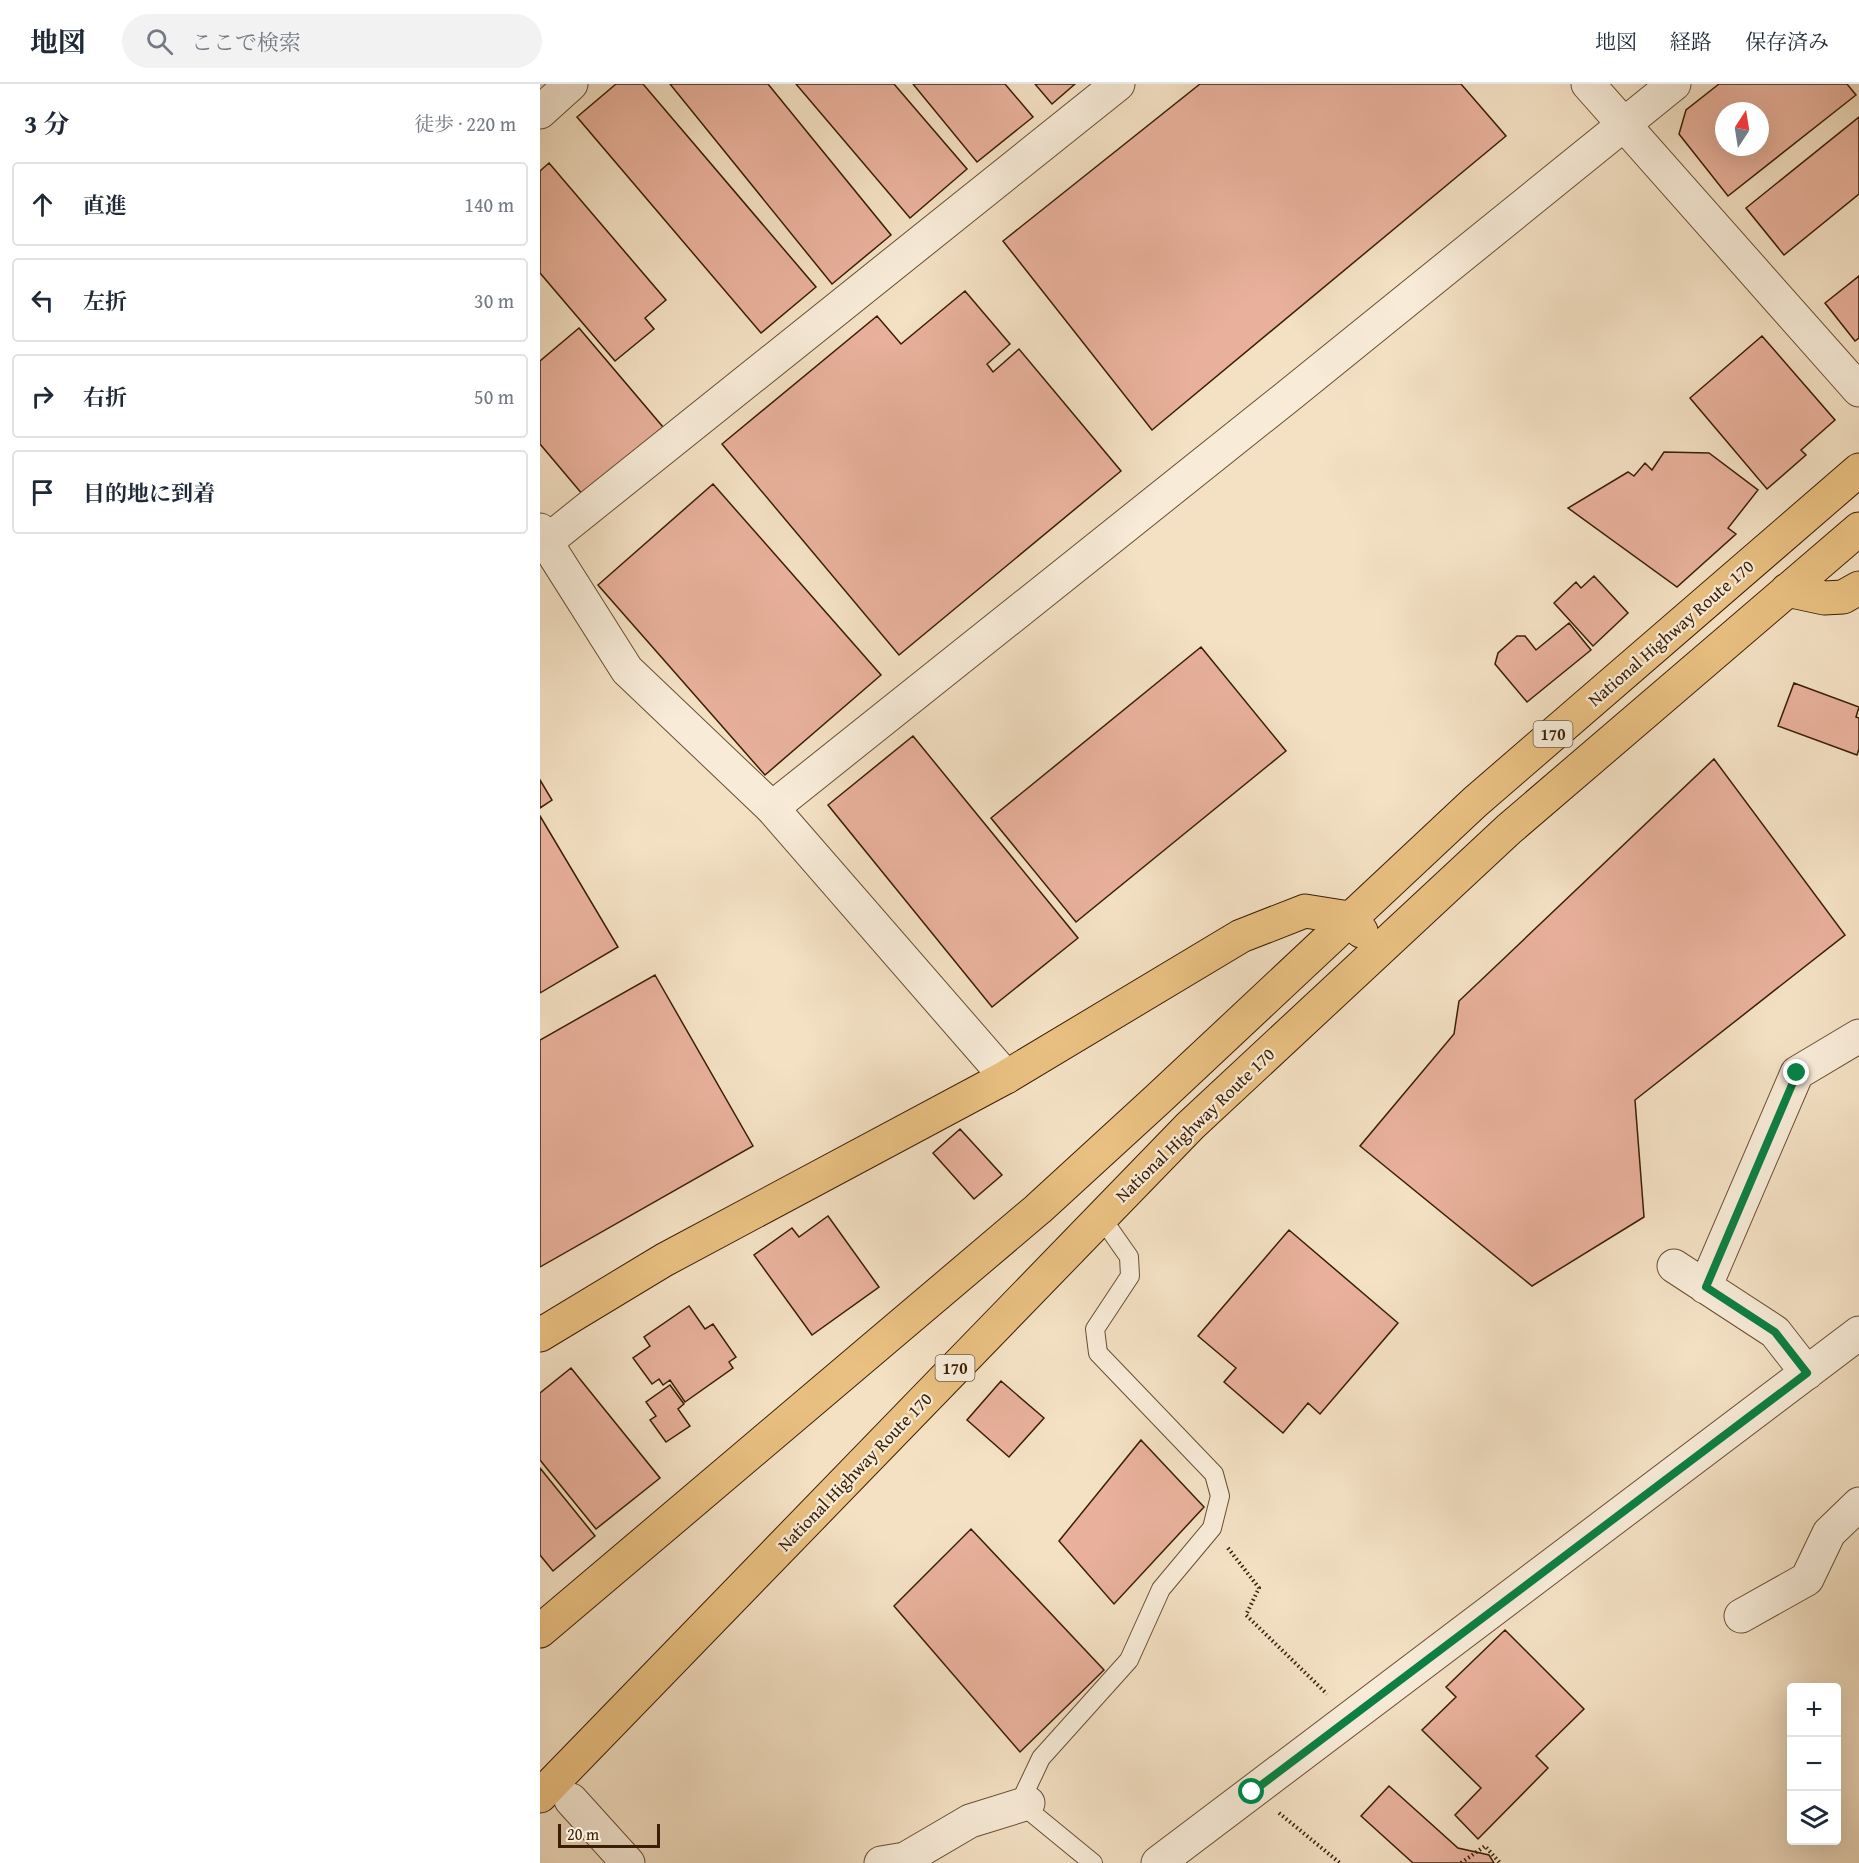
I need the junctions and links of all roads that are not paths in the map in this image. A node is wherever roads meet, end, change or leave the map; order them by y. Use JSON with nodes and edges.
{"nodes":[{"id":1,"x":571,"y":84,"type":"edge"},
{"id":2,"x":1118,"y":84,"type":"edge"},
{"id":3,"x":1588,"y":84,"type":"edge"},
{"id":4,"x":1674,"y":84,"type":"edge"},
{"id":5,"x":540,"y":112,"type":"edge"},
{"id":6,"x":1623,"y":125,"type":"junction"},
{"id":7,"x":1859,"y":390,"type":"edge"},
{"id":8,"x":1859,"y":470,"type":"edge"},
{"id":9,"x":1859,"y":529,"type":"edge"},
{"id":10,"x":543,"y":536,"type":"edge"},
{"id":11,"x":1859,"y":588,"type":"edge"},
{"id":12,"x":1788,"y":590,"type":"junction"},
{"id":13,"x":772,"y":808,"type":"junction"},
{"id":14,"x":1350,"y":918,"type":"junction"},
{"id":15,"x":1379,"y":950,"type":"junction"},
{"id":16,"x":1859,"y":1036,"type":"edge"},
{"id":17,"x":1006,"y":1077,"type":"junction"},
{"id":18,"x":1101,"y":1217,"type":"junction"},
{"id":19,"x":1674,"y":1266,"type":"dead end"},
{"id":20,"x":1706,"y":1287,"type":"junction"},
{"id":21,"x":1859,"y":1333,"type":"edge"},
{"id":22,"x":540,"y":1335,"type":"edge"},
{"id":23,"x":1807,"y":1373,"type":"junction"},
{"id":24,"x":1859,"y":1504,"type":"edge"},
{"id":25,"x":1741,"y":1616,"type":"dead end"},
{"id":26,"x":540,"y":1631,"type":"edge"},
{"id":27,"x":556,"y":1798,"type":"edge"},
{"id":28,"x":1028,"y":1803,"type":"junction"},
{"id":29,"x":628,"y":1863,"type":"edge"},
{"id":30,"x":881,"y":1863,"type":"edge"},
{"id":31,"x":1092,"y":1863,"type":"edge"},
{"id":32,"x":1158,"y":1863,"type":"edge"}],
"edges":[{"from":1,"to":5,"type":"street"},
{"from":2,"to":10,"type":"street"},
{"from":3,"to":6,"type":"street"},
{"from":4,"to":6,"type":"street"},
{"from":6,"to":7,"type":"street"},
{"from":6,"to":13,"type":"street"},
{"from":8,"to":14,"type":"highway","name":"National Highway Route 170","number":"170"},
{"from":9,"to":12,"type":"highway","name":"National Highway Route 170","number":"170"},
{"from":10,"to":13,"type":"street"},
{"from":11,"to":12,"type":"highway"},
{"from":12,"to":15,"type":"highway","name":"National Highway Route 170","number":"170"},
{"from":13,"to":17,"type":"street"},
{"from":14,"to":15,"type":"highway"},
{"from":14,"to":17,"type":"highway"},
{"from":14,"to":26,"type":"highway","name":"National Highway Route 170","number":"170"},
{"from":15,"to":18,"type":"highway","name":"National Highway Route 170","number":"170"},
{"from":16,"to":20,"type":"street"},
{"from":17,"to":22,"type":"highway"},
{"from":18,"to":27,"type":"highway","name":"National Highway Route 170","number":"170"},
{"from":18,"to":28,"type":"lane"},
{"from":19,"to":20,"type":"street"},
{"from":20,"to":23,"type":"street"},
{"from":21,"to":23,"type":"street"},
{"from":23,"to":32,"type":"street"},
{"from":24,"to":25,"type":"street"},
{"from":27,"to":29,"type":"street"},
{"from":28,"to":30,"type":"street"},
{"from":28,"to":31,"type":"lane"}]}
